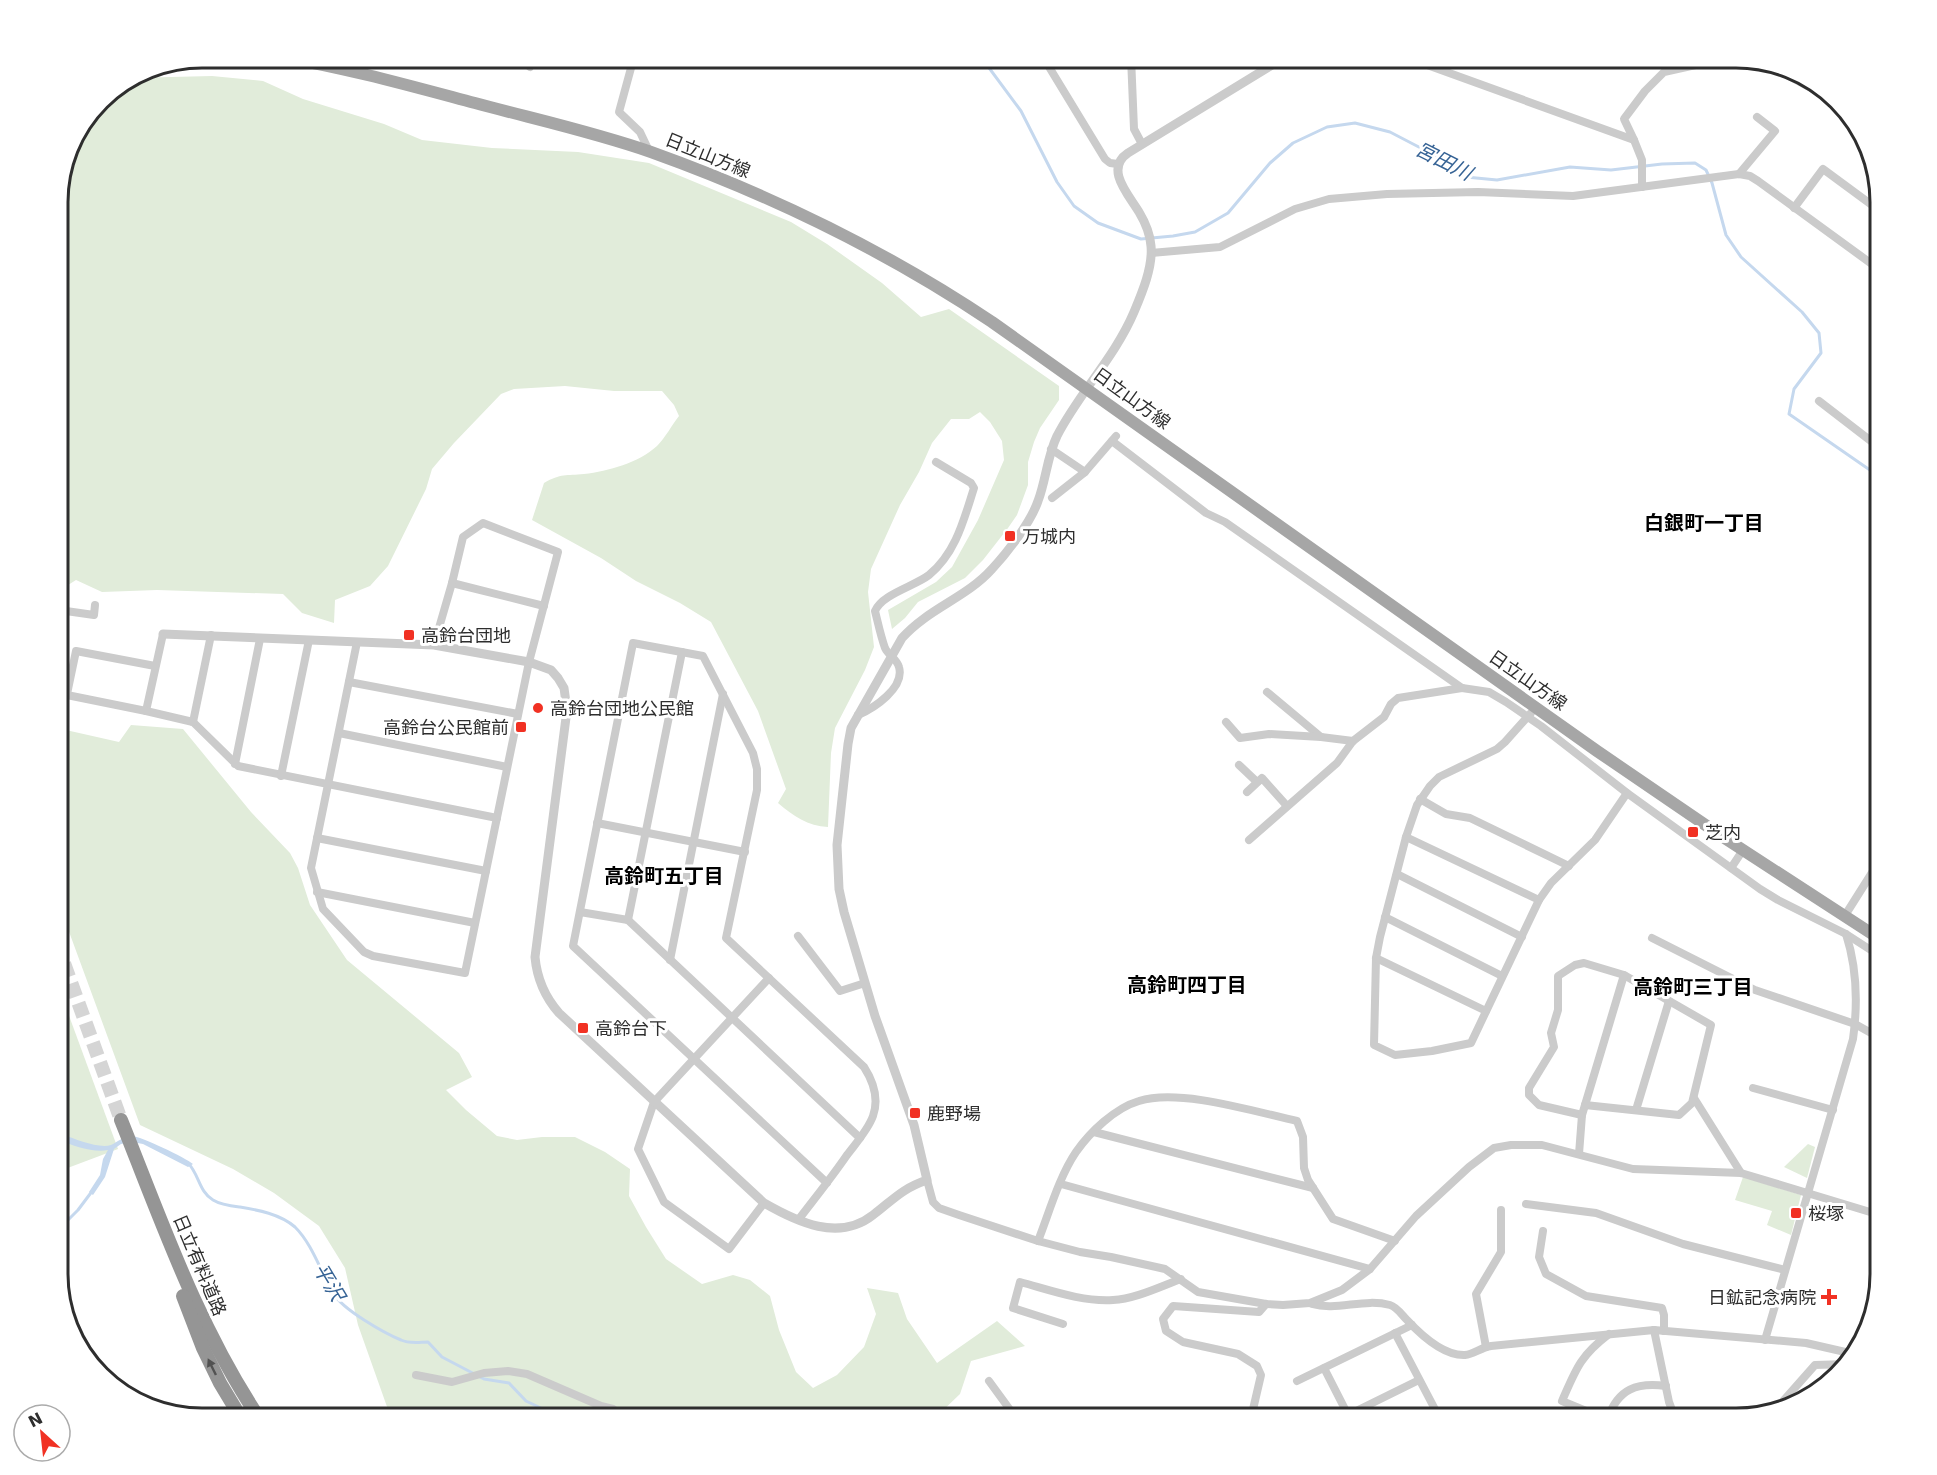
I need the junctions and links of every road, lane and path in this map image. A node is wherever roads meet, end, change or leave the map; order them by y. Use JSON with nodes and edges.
{"nodes":[{"id":1,"x":338,"y":68,"type":"edge"},
{"id":2,"x":631,"y":68,"type":"edge"},
{"id":3,"x":1050,"y":68,"type":"edge"},
{"id":4,"x":1131,"y":68,"type":"edge"},
{"id":5,"x":1267,"y":68,"type":"edge"},
{"id":6,"x":1435,"y":68,"type":"edge"},
{"id":7,"x":1682,"y":68,"type":"edge"},
{"id":8,"x":1757,"y":117,"type":"dead end"},
{"id":9,"x":1634,"y":140,"type":"junction"},
{"id":10,"x":1142,"y":144,"type":"junction"},
{"id":11,"x":649,"y":151,"type":"junction"},
{"id":12,"x":1118,"y":164,"type":"junction"},
{"id":13,"x":1739,"y":174,"type":"junction"},
{"id":14,"x":1642,"y":187,"type":"junction"},
{"id":15,"x":1870,"y":204,"type":"edge"},
{"id":16,"x":1794,"y":208,"type":"junction"},
{"id":17,"x":1151,"y":250,"type":"junction"},
{"id":18,"x":1870,"y":263,"type":"edge"},
{"id":19,"x":1088,"y":389,"type":"junction"},
{"id":20,"x":1819,"y":401,"type":"dead end"},
{"id":21,"x":1870,"y":440,"type":"edge"},
{"id":22,"x":1052,"y":449,"type":"junction"},
{"id":23,"x":936,"y":462,"type":"dead end"},
{"id":24,"x":1085,"y":472,"type":"junction"},
{"id":25,"x":1052,"y":498,"type":"dead end"},
{"id":26,"x":452,"y":583,"type":"junction"},
{"id":27,"x":95,"y":605,"type":"dead end"},
{"id":28,"x":544,"y":606,"type":"junction"},
{"id":29,"x":68,"y":611,"type":"edge"},
{"id":30,"x":163,"y":634,"type":"joint"},
{"id":31,"x":211,"y":635,"type":"junction"},
{"id":32,"x":260,"y":639,"type":"junction"},
{"id":33,"x":309,"y":640,"type":"junction"},
{"id":34,"x":357,"y":642,"type":"junction"},
{"id":35,"x":434,"y":645,"type":"junction"},
{"id":36,"x":682,"y":652,"type":"junction"},
{"id":37,"x":891,"y":657,"type":"junction"},
{"id":38,"x":529,"y":662,"type":"junction"},
{"id":39,"x":155,"y":666,"type":"junction"},
{"id":40,"x":349,"y":682,"type":"junction"},
{"id":41,"x":1462,"y":688,"type":"junction"},
{"id":42,"x":68,"y":689,"type":"edge"},
{"id":43,"x":1267,"y":692,"type":"dead end"},
{"id":44,"x":723,"y":693,"type":"junction"},
{"id":45,"x":68,"y":694,"type":"edge"},
{"id":46,"x":146,"y":711,"type":"junction"},
{"id":47,"x":1532,"y":712,"type":"junction"},
{"id":48,"x":518,"y":714,"type":"junction"},
{"id":49,"x":858,"y":715,"type":"junction"},
{"id":50,"x":193,"y":722,"type":"junction"},
{"id":51,"x":1226,"y":722,"type":"dead end"},
{"id":52,"x":339,"y":733,"type":"junction"},
{"id":53,"x":1321,"y":737,"type":"junction"},
{"id":54,"x":1353,"y":741,"type":"junction"},
{"id":55,"x":235,"y":764,"type":"junction"},
{"id":56,"x":1239,"y":765,"type":"dead end"},
{"id":57,"x":507,"y":767,"type":"junction"},
{"id":58,"x":281,"y":776,"type":"junction"},
{"id":59,"x":1257,"y":782,"type":"junction"},
{"id":60,"x":328,"y":785,"type":"junction"},
{"id":61,"x":1247,"y":792,"type":"dead end"},
{"id":62,"x":1627,"y":793,"type":"junction"},
{"id":63,"x":1420,"y":799,"type":"junction"},
{"id":64,"x":1287,"y":806,"type":"junction"},
{"id":65,"x":497,"y":818,"type":"junction"},
{"id":66,"x":597,"y":823,"type":"junction"},
{"id":67,"x":645,"y":832,"type":"junction"},
{"id":68,"x":1406,"y":837,"type":"junction"},
{"id":69,"x":317,"y":838,"type":"junction"},
{"id":70,"x":1249,"y":840,"type":"dead end"},
{"id":71,"x":693,"y":842,"type":"junction"},
{"id":72,"x":1743,"y":850,"type":"junction"},
{"id":73,"x":745,"y":852,"type":"junction"},
{"id":74,"x":1569,"y":866,"type":"junction"},
{"id":75,"x":1731,"y":868,"type":"junction"},
{"id":76,"x":486,"y":871,"type":"junction"},
{"id":77,"x":1397,"y":874,"type":"junction"},
{"id":78,"x":1870,"y":876,"type":"edge"},
{"id":79,"x":317,"y":892,"type":"junction"},
{"id":80,"x":1539,"y":900,"type":"junction"},
{"id":81,"x":580,"y":912,"type":"junction"},
{"id":82,"x":1384,"y":916,"type":"junction"},
{"id":83,"x":1844,"y":917,"type":"junction"},
{"id":84,"x":627,"y":920,"type":"junction"},
{"id":85,"x":476,"y":923,"type":"junction"},
{"id":86,"x":1870,"y":933,"type":"edge"},
{"id":87,"x":1846,"y":934,"type":"junction"},
{"id":88,"x":798,"y":936,"type":"dead end"},
{"id":89,"x":1522,"y":937,"type":"junction"},
{"id":90,"x":1652,"y":938,"type":"dead end"},
{"id":91,"x":1870,"y":950,"type":"edge"},
{"id":92,"x":1376,"y":958,"type":"junction"},
{"id":93,"x":670,"y":960,"type":"junction"},
{"id":94,"x":1624,"y":975,"type":"junction"},
{"id":95,"x":1502,"y":976,"type":"junction"},
{"id":96,"x":769,"y":978,"type":"junction"},
{"id":97,"x":865,"y":983,"type":"junction"},
{"id":98,"x":1669,"y":1001,"type":"junction"},
{"id":99,"x":1486,"y":1011,"type":"junction"},
{"id":100,"x":732,"y":1018,"type":"junction"},
{"id":101,"x":1855,"y":1024,"type":"junction"},
{"id":102,"x":1870,"y":1032,"type":"edge"},
{"id":103,"x":693,"y":1059,"type":"junction"},
{"id":104,"x":1753,"y":1088,"type":"dead end"},
{"id":105,"x":1694,"y":1098,"type":"junction"},
{"id":106,"x":654,"y":1102,"type":"junction"},
{"id":107,"x":1585,"y":1105,"type":"junction"},
{"id":108,"x":1636,"y":1110,"type":"junction"},
{"id":109,"x":1833,"y":1110,"type":"junction"},
{"id":110,"x":1582,"y":1115,"type":"junction"},
{"id":111,"x":121,"y":1120,"type":"tunnel mouth"},
{"id":112,"x":1094,"y":1132,"type":"junction"},
{"id":113,"x":860,"y":1138,"type":"junction"},
{"id":114,"x":1579,"y":1154,"type":"junction"},
{"id":115,"x":1741,"y":1173,"type":"junction"},
{"id":116,"x":927,"y":1180,"type":"junction"},
{"id":117,"x":827,"y":1183,"type":"junction"},
{"id":118,"x":1061,"y":1184,"type":"junction"},
{"id":119,"x":1313,"y":1188,"type":"junction"},
{"id":120,"x":1807,"y":1193,"type":"junction"},
{"id":121,"x":764,"y":1203,"type":"junction"},
{"id":122,"x":1526,"y":1204,"type":"dead end"},
{"id":123,"x":1501,"y":1210,"type":"dead end"},
{"id":124,"x":1870,"y":1212,"type":"edge"},
{"id":125,"x":159,"y":1216,"type":"junction"},
{"id":126,"x":799,"y":1219,"type":"junction"},
{"id":127,"x":1543,"y":1231,"type":"dead end"},
{"id":128,"x":1038,"y":1241,"type":"junction"},
{"id":129,"x":1395,"y":1241,"type":"junction"},
{"id":130,"x":1370,"y":1269,"type":"junction"},
{"id":131,"x":1785,"y":1270,"type":"junction"},
{"id":132,"x":1181,"y":1279,"type":"junction"},
{"id":133,"x":1266,"y":1304,"type":"junction"},
{"id":134,"x":1310,"y":1304,"type":"junction"},
{"id":135,"x":1063,"y":1324,"type":"dead end"},
{"id":136,"x":1412,"y":1325,"type":"junction"},
{"id":137,"x":1653,"y":1330,"type":"junction"},
{"id":138,"x":1665,"y":1331,"type":"junction"},
{"id":139,"x":1610,"y":1333,"type":"junction"},
{"id":140,"x":1395,"y":1334,"type":"junction"},
{"id":141,"x":1765,"y":1340,"type":"junction"},
{"id":142,"x":1485,"y":1347,"type":"junction"},
{"id":143,"x":1844,"y":1352,"type":"edge"},
{"id":144,"x":1834,"y":1364,"type":"edge"},
{"id":145,"x":1324,"y":1368,"type":"junction"},
{"id":146,"x":416,"y":1375,"type":"dead end"},
{"id":147,"x":1419,"y":1380,"type":"junction"},
{"id":148,"x":990,"y":1381,"type":"dead end"},
{"id":149,"x":1297,"y":1381,"type":"dead end"},
{"id":150,"x":1666,"y":1386,"type":"junction"},
{"id":151,"x":1786,"y":1397,"type":"edge"},
{"id":152,"x":235,"y":1408,"type":"edge"},
{"id":153,"x":253,"y":1408,"type":"edge"},
{"id":154,"x":609,"y":1408,"type":"edge"},
{"id":155,"x":1009,"y":1408,"type":"edge"},
{"id":156,"x":1253,"y":1408,"type":"edge"},
{"id":157,"x":1343,"y":1408,"type":"edge"},
{"id":158,"x":1363,"y":1408,"type":"edge"},
{"id":159,"x":1434,"y":1408,"type":"edge"},
{"id":160,"x":1579,"y":1408,"type":"edge"},
{"id":161,"x":1611,"y":1408,"type":"edge"},
{"id":162,"x":1672,"y":1408,"type":"edge"}],
"edges":[{"from":1,"to":11,"type":"main road","name":"日立山方線"},
{"from":2,"to":11,"type":"street"},
{"from":3,"to":12,"type":"street"},
{"from":4,"to":10,"type":"street"},
{"from":5,"to":10,"type":"street"},
{"from":6,"to":9,"type":"street"},
{"from":7,"to":9,"type":"street"},
{"from":8,"to":13,"type":"street"},
{"from":9,"to":14,"type":"street"},
{"from":10,"to":12,"type":"street"},
{"from":11,"to":19,"type":"main road","name":"日立山方線"},
{"from":12,"to":17,"type":"street"},
{"from":13,"to":14,"type":"street"},
{"from":13,"to":16,"type":"street"},
{"from":14,"to":17,"type":"street"},
{"from":15,"to":16,"type":"street"},
{"from":16,"to":18,"type":"street"},
{"from":17,"to":19,"type":"street"},
{"from":19,"to":22,"type":"street"},
{"from":19,"to":47,"type":"main road","name":"日立山方線"},
{"from":20,"to":21,"type":"street"},
{"from":22,"to":24,"type":"street"},
{"from":22,"to":37,"type":"street"},
{"from":23,"to":37,"type":"street"},
{"from":24,"to":25,"type":"street"},
{"from":24,"to":41,"type":"street"},
{"from":26,"to":28,"type":"street"},
{"from":26,"to":28,"type":"street"},
{"from":26,"to":35,"type":"street"},
{"from":27,"to":29,"type":"street"},
{"from":28,"to":38,"type":"street"},
{"from":30,"to":31,"type":"street"},
{"from":30,"to":39,"type":"street"},
{"from":31,"to":32,"type":"street"},
{"from":31,"to":50,"type":"street"},
{"from":32,"to":33,"type":"street"},
{"from":32,"to":55,"type":"street"},
{"from":33,"to":34,"type":"street"},
{"from":33,"to":58,"type":"street"},
{"from":34,"to":35,"type":"street"},
{"from":34,"to":40,"type":"street"},
{"from":35,"to":38,"type":"street"},
{"from":36,"to":44,"type":"street"},
{"from":36,"to":66,"type":"street"},
{"from":36,"to":67,"type":"street"},
{"from":37,"to":49,"type":"street"},
{"from":37,"to":49,"type":"street"},
{"from":38,"to":48,"type":"street"},
{"from":38,"to":106,"type":"street"},
{"from":39,"to":42,"type":"street"},
{"from":39,"to":46,"type":"street"},
{"from":40,"to":48,"type":"street"},
{"from":40,"to":52,"type":"street"},
{"from":41,"to":47,"type":"street"},
{"from":41,"to":54,"type":"street"},
{"from":43,"to":53,"type":"street"},
{"from":44,"to":71,"type":"street"},
{"from":44,"to":73,"type":"street"},
{"from":45,"to":46,"type":"street"},
{"from":46,"to":50,"type":"street"},
{"from":47,"to":62,"type":"street"},
{"from":47,"to":63,"type":"street"},
{"from":47,"to":72,"type":"main road","name":"日立山方線"},
{"from":48,"to":57,"type":"street"},
{"from":49,"to":97,"type":"street"},
{"from":50,"to":55,"type":"street"},
{"from":51,"to":53,"type":"street"},
{"from":52,"to":57,"type":"street"},
{"from":52,"to":60,"type":"street"},
{"from":53,"to":54,"type":"street"},
{"from":54,"to":64,"type":"street"},
{"from":55,"to":58,"type":"street"},
{"from":56,"to":59,"type":"street"},
{"from":57,"to":65,"type":"street"},
{"from":58,"to":60,"type":"street"},
{"from":59,"to":61,"type":"street"},
{"from":59,"to":64,"type":"street"},
{"from":60,"to":65,"type":"street"},
{"from":60,"to":69,"type":"street"},
{"from":62,"to":74,"type":"street"},
{"from":62,"to":75,"type":"street"},
{"from":63,"to":68,"type":"street"},
{"from":63,"to":74,"type":"street"},
{"from":64,"to":70,"type":"street"},
{"from":65,"to":76,"type":"street"},
{"from":66,"to":67,"type":"street"},
{"from":66,"to":81,"type":"street"},
{"from":67,"to":71,"type":"street"},
{"from":67,"to":84,"type":"street"},
{"from":68,"to":77,"type":"street"},
{"from":68,"to":80,"type":"street"},
{"from":69,"to":76,"type":"street"},
{"from":69,"to":79,"type":"street"},
{"from":71,"to":73,"type":"street"},
{"from":71,"to":93,"type":"street"},
{"from":72,"to":75,"type":"street"},
{"from":72,"to":83,"type":"main road","name":"日立山方線"},
{"from":73,"to":96,"type":"street"},
{"from":74,"to":80,"type":"street"},
{"from":75,"to":87,"type":"street"},
{"from":76,"to":85,"type":"street"},
{"from":77,"to":82,"type":"street"},
{"from":77,"to":89,"type":"street"},
{"from":78,"to":83,"type":"street"},
{"from":79,"to":85,"type":"street"},
{"from":79,"to":85,"type":"street"},
{"from":80,"to":89,"type":"street"},
{"from":81,"to":84,"type":"street"},
{"from":81,"to":103,"type":"street"},
{"from":82,"to":92,"type":"street"},
{"from":82,"to":95,"type":"street"},
{"from":83,"to":86,"type":"main road","name":"日立山方線"},
{"from":84,"to":93,"type":"street"},
{"from":87,"to":91,"type":"street"},
{"from":87,"to":101,"type":"street"},
{"from":88,"to":97,"type":"street"},
{"from":89,"to":95,"type":"street"},
{"from":90,"to":101,"type":"street"},
{"from":92,"to":99,"type":"street"},
{"from":92,"to":99,"type":"street"},
{"from":93,"to":100,"type":"street"},
{"from":94,"to":98,"type":"street"},
{"from":94,"to":107,"type":"street"},
{"from":94,"to":110,"type":"street"},
{"from":95,"to":99,"type":"street"},
{"from":96,"to":100,"type":"street"},
{"from":96,"to":113,"type":"street"},
{"from":97,"to":116,"type":"street"},
{"from":98,"to":105,"type":"street"},
{"from":98,"to":108,"type":"street"},
{"from":100,"to":103,"type":"street"},
{"from":100,"to":113,"type":"street"},
{"from":101,"to":102,"type":"street"},
{"from":101,"to":109,"type":"street"},
{"from":103,"to":106,"type":"street"},
{"from":103,"to":117,"type":"street"},
{"from":104,"to":109,"type":"street"},
{"from":105,"to":108,"type":"street"},
{"from":105,"to":115,"type":"street"},
{"from":106,"to":121,"type":"street"},
{"from":106,"to":121,"type":"street"},
{"from":107,"to":108,"type":"street"},
{"from":107,"to":110,"type":"street"},
{"from":109,"to":120,"type":"street"},
{"from":110,"to":114,"type":"street"},
{"from":111,"to":125,"type":"highway","name":"日立有料道路"},
{"from":112,"to":118,"type":"street"},
{"from":112,"to":119,"type":"street"},
{"from":112,"to":119,"type":"street"},
{"from":113,"to":117,"type":"street"},
{"from":114,"to":115,"type":"street"},
{"from":114,"to":129,"type":"street"},
{"from":115,"to":120,"type":"street"},
{"from":116,"to":126,"type":"street"},
{"from":116,"to":128,"type":"street"},
{"from":117,"to":126,"type":"street"},
{"from":118,"to":128,"type":"street"},
{"from":118,"to":130,"type":"street"},
{"from":119,"to":129,"type":"street"},
{"from":120,"to":124,"type":"street"},
{"from":120,"to":131,"type":"street"},
{"from":121,"to":126,"type":"street"},
{"from":122,"to":131,"type":"street"},
{"from":123,"to":142,"type":"street"},
{"from":152,"to":125,"type":"highway","one_way":true},
{"from":125,"to":153,"type":"highway","name":"日立有料道路"},
{"from":127,"to":138,"type":"street"},
{"from":128,"to":132,"type":"street"},
{"from":129,"to":130,"type":"street"},
{"from":130,"to":134,"type":"street"},
{"from":131,"to":141,"type":"street"},
{"from":132,"to":133,"type":"street"},
{"from":132,"to":135,"type":"street"},
{"from":133,"to":134,"type":"street"},
{"from":133,"to":156,"type":"street"},
{"from":134,"to":136,"type":"street"},
{"from":136,"to":140,"type":"street"},
{"from":136,"to":142,"type":"street"},
{"from":137,"to":138,"type":"street"},
{"from":137,"to":139,"type":"street"},
{"from":137,"to":150,"type":"street"},
{"from":138,"to":141,"type":"street"},
{"from":139,"to":142,"type":"street"},
{"from":139,"to":160,"type":"street"},
{"from":140,"to":145,"type":"street"},
{"from":140,"to":147,"type":"street"},
{"from":141,"to":143,"type":"street"},
{"from":144,"to":151,"type":"street"},
{"from":145,"to":149,"type":"street"},
{"from":145,"to":157,"type":"street"},
{"from":146,"to":154,"type":"street"},
{"from":147,"to":158,"type":"street"},
{"from":147,"to":159,"type":"street"},
{"from":148,"to":155,"type":"street"},
{"from":150,"to":161,"type":"street"},
{"from":150,"to":162,"type":"street"}]}
